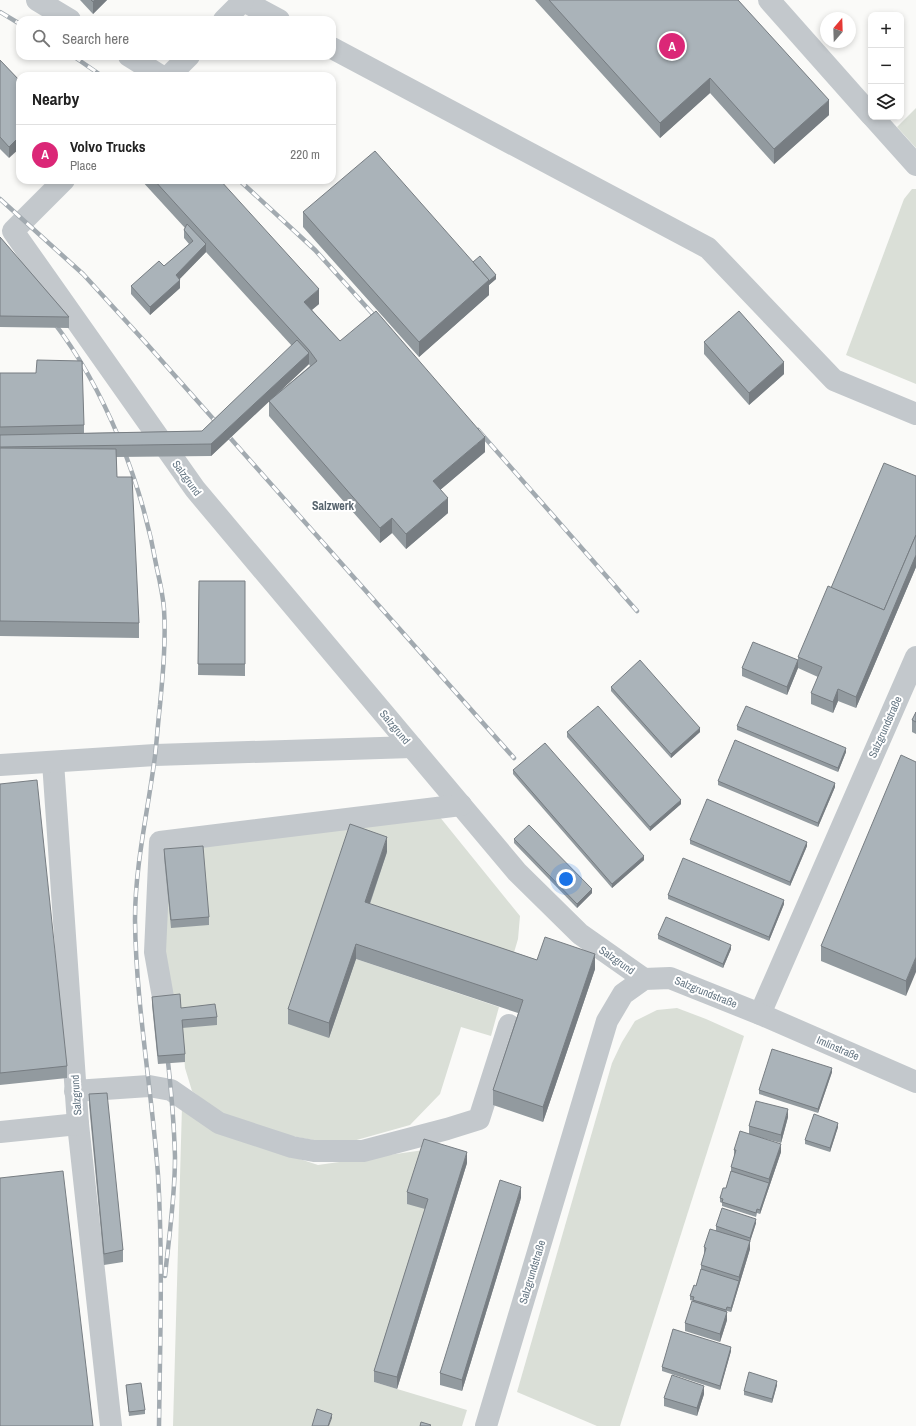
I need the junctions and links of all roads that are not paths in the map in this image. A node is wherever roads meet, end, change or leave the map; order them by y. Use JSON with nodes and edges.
{"nodes":[{"id":1,"x":37,"y":0,"type":"edge"},
{"id":2,"x":243,"y":0,"type":"edge"},
{"id":3,"x":769,"y":0,"type":"edge"},
{"id":4,"x":63,"y":16,"type":"edge"},
{"id":5,"x":228,"y":16,"type":"edge"},
{"id":6,"x":272,"y":16,"type":"edge"},
{"id":7,"x":336,"y":50,"type":"edge"},
{"id":8,"x":135,"y":60,"type":"edge"},
{"id":9,"x":185,"y":60,"type":"edge"},
{"id":10,"x":155,"y":72,"type":"edge"},
{"id":11,"x":173,"y":72,"type":"edge"},
{"id":12,"x":868,"y":112,"type":"edge"},
{"id":13,"x":876,"y":120,"type":"edge"},
{"id":14,"x":916,"y":166,"type":"edge"},
{"id":15,"x":60,"y":184,"type":"edge"},
{"id":16,"x":916,"y":414,"type":"edge"},
{"id":17,"x":916,"y":657,"type":"edge"},
{"id":18,"x":412,"y":747,"type":"junction"},
{"id":19,"x":53,"y":762,"type":"junction"},
{"id":20,"x":0,"y":765,"type":"edge"},
{"id":21,"x":461,"y":805,"type":"junction"},
{"id":22,"x":644,"y":979,"type":"junction"},
{"id":23,"x":164,"y":1003,"type":"edge"},
{"id":24,"x":760,"y":1014,"type":"junction"},
{"id":25,"x":509,"y":1025,"type":"dead end"},
{"id":26,"x":916,"y":1082,"type":"edge"},
{"id":27,"x":75,"y":1091,"type":"junction"},
{"id":28,"x":78,"y":1124,"type":"junction"},
{"id":29,"x":0,"y":1132,"type":"edge"},
{"id":30,"x":111,"y":1426,"type":"edge"},
{"id":31,"x":486,"y":1426,"type":"edge"}],
"edges":[{"from":1,"to":4,"type":"street"},
{"from":2,"to":5,"type":"street"},
{"from":2,"to":6,"type":"street"},
{"from":3,"to":12,"type":"street"},
{"from":7,"to":16,"type":"street"},
{"from":8,"to":10,"type":"street"},
{"from":9,"to":11,"type":"street"},
{"from":13,"to":14,"type":"street"},
{"from":15,"to":18,"type":"street","name":"Salzgrund"},
{"from":17,"to":24,"type":"street","name":"Salzgrundstraße"},
{"from":18,"to":19,"type":"street","name":"Salzgrund"},
{"from":18,"to":21,"type":"street","name":"Salzgrund"},
{"from":19,"to":20,"type":"street","name":"Salzgrund"},
{"from":19,"to":27,"type":"street","name":"Salzgrund"},
{"from":21,"to":22,"type":"street","name":"Salzgrund"},
{"from":21,"to":23,"type":"street"},
{"from":22,"to":24,"type":"street","name":"Salzgrundstraße"},
{"from":22,"to":31,"type":"street","name":"Salzgrundstraße"},
{"from":24,"to":26,"type":"street","name":"Imlinstraße"},
{"from":25,"to":27,"type":"street"},
{"from":27,"to":28,"type":"street","name":"Salzgrund"},
{"from":28,"to":29,"type":"street"},
{"from":28,"to":30,"type":"street","name":"Salzgrund"}]}
